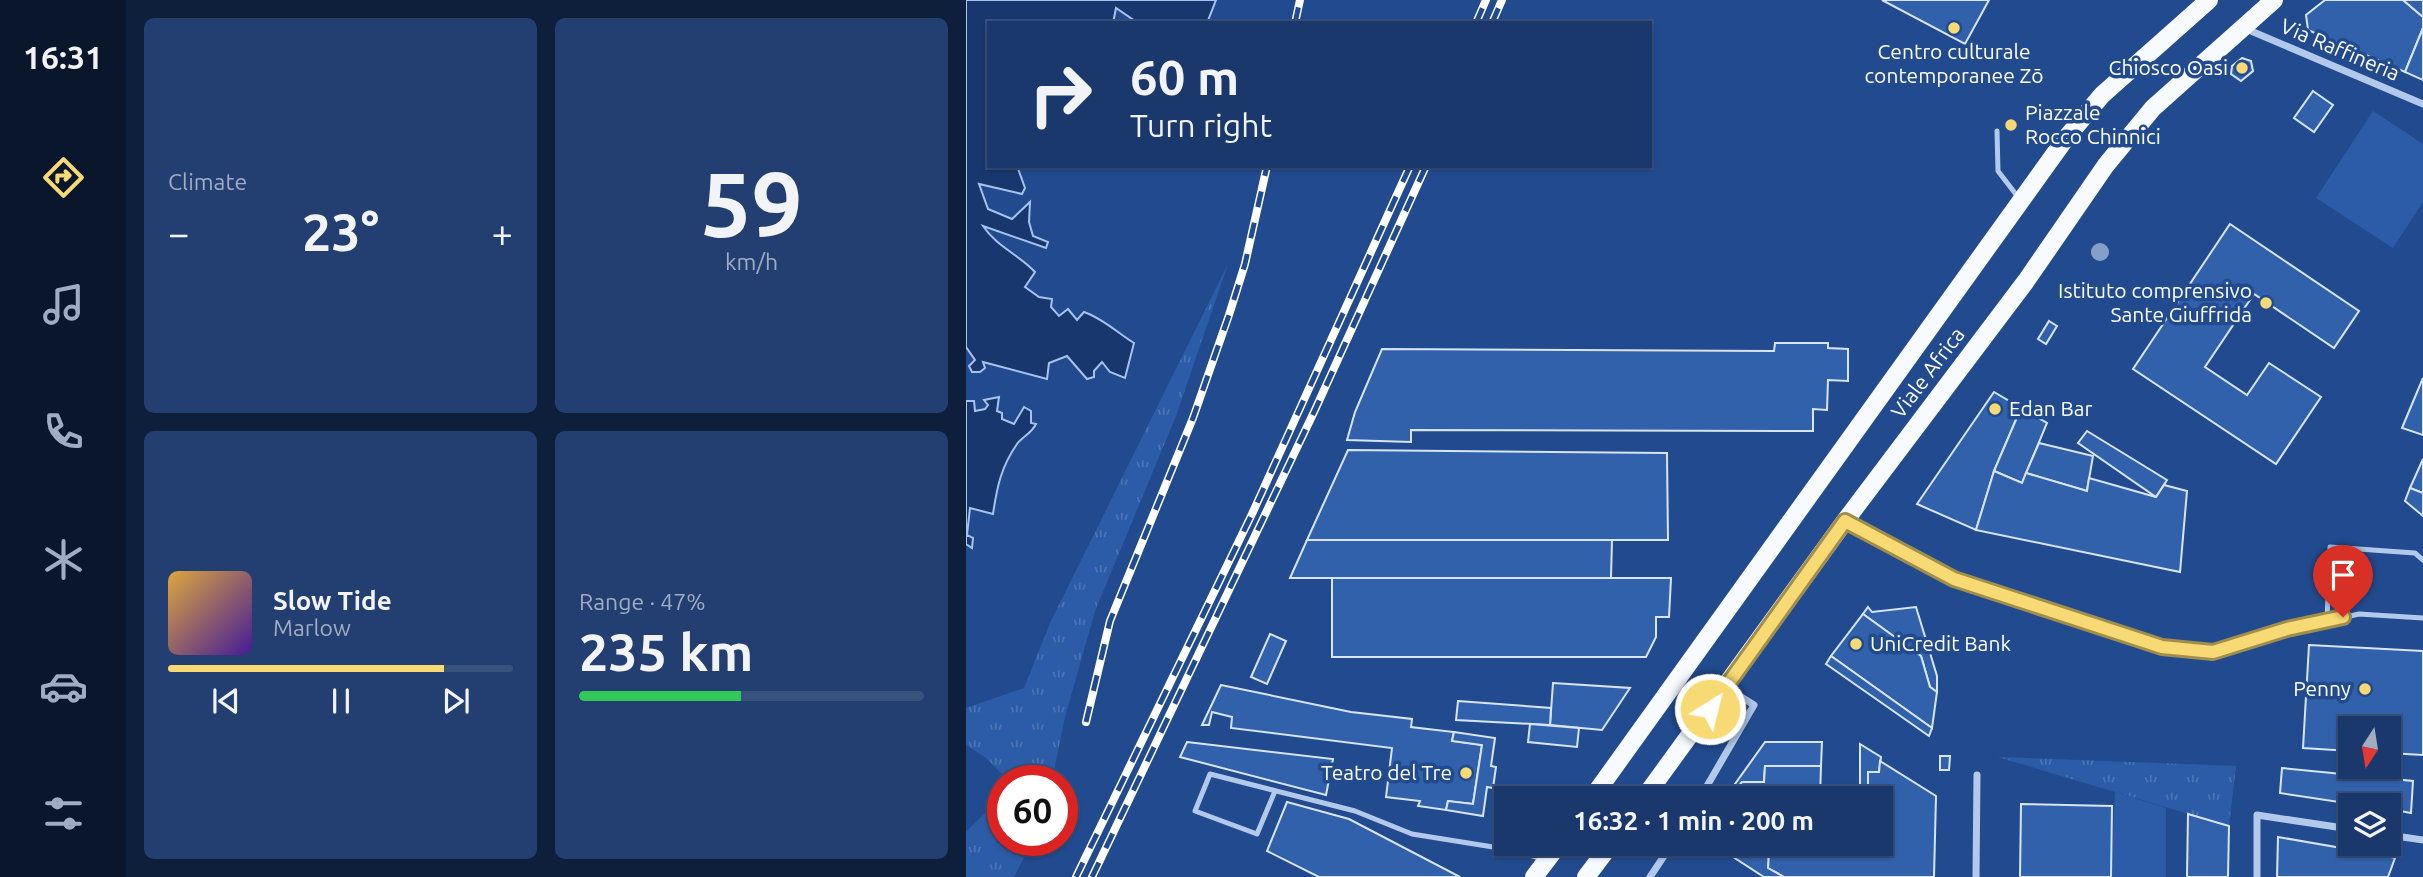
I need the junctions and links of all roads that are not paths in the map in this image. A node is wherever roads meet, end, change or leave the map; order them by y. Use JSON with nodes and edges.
{"nodes":[{"id":1,"x":2209,"y":0,"type":"edge"},
{"id":2,"x":2274,"y":0,"type":"edge"},
{"id":3,"x":2243,"y":28,"type":"junction"},
{"id":4,"x":2423,"y":104,"type":"edge"},
{"id":5,"x":1997,"y":131,"type":"dead end"},
{"id":6,"x":2019,"y":199,"type":"junction"},
{"id":7,"x":1845,"y":521,"type":"junction"},
{"id":8,"x":2423,"y":560,"type":"edge"},
{"id":9,"x":2423,"y":618,"type":"edge"},
{"id":10,"x":2327,"y":620,"type":"junction"},
{"id":11,"x":1726,"y":687,"type":"junction"},
{"id":12,"x":1977,"y":775,"type":"dead end"},
{"id":13,"x":1601,"y":786,"type":"edge"},
{"id":14,"x":1653,"y":786,"type":"edge"},
{"id":15,"x":1707,"y":786,"type":"edge"},
{"id":16,"x":1275,"y":791,"type":"junction"},
{"id":17,"x":2338,"y":827,"type":"edge"},
{"id":18,"x":2401,"y":837,"type":"edge"},
{"id":19,"x":2423,"y":840,"type":"edge"},
{"id":20,"x":1550,"y":856,"type":"edge"},
{"id":21,"x":1602,"y":856,"type":"edge"},
{"id":22,"x":1664,"y":856,"type":"edge"},
{"id":23,"x":1547,"y":860,"type":"junction"},
{"id":24,"x":1534,"y":877,"type":"edge"},
{"id":25,"x":1586,"y":877,"type":"edge"},
{"id":26,"x":1650,"y":877,"type":"edge"},
{"id":27,"x":1976,"y":877,"type":"edge"},
{"id":28,"x":2257,"y":877,"type":"edge"}],
"edges":[{"from":1,"to":6,"type":"main road","name":"Viale Africa"},
{"from":2,"to":3,"type":"main road","name":"Viale Africa"},
{"from":3,"to":4,"type":"street","name":"Via Raffineria"},
{"from":3,"to":7,"type":"main road","name":"Viale Africa"},
{"from":5,"to":6,"type":"lane"},
{"from":6,"to":13,"type":"main road","name":"Viale Africa"},
{"from":7,"to":10,"type":"lane"},
{"from":7,"to":11,"type":"main road","name":"Viale Africa"},
{"from":8,"to":10,"type":"lane"},
{"from":9,"to":10,"type":"lane"},
{"from":11,"to":14,"type":"main road","name":"Viale Africa"},
{"from":11,"to":15,"type":"street"},
{"from":12,"to":27,"type":"street"},
{"from":16,"to":16,"type":"lane"},
{"from":16,"to":23,"type":"lane"},
{"from":17,"to":28,"type":"street"},
{"from":18,"to":19,"type":"street"},
{"from":20,"to":23,"type":"main road"},
{"from":21,"to":25,"type":"main road"},
{"from":22,"to":26,"type":"street"},
{"from":23,"to":24,"type":"main road"}]}
